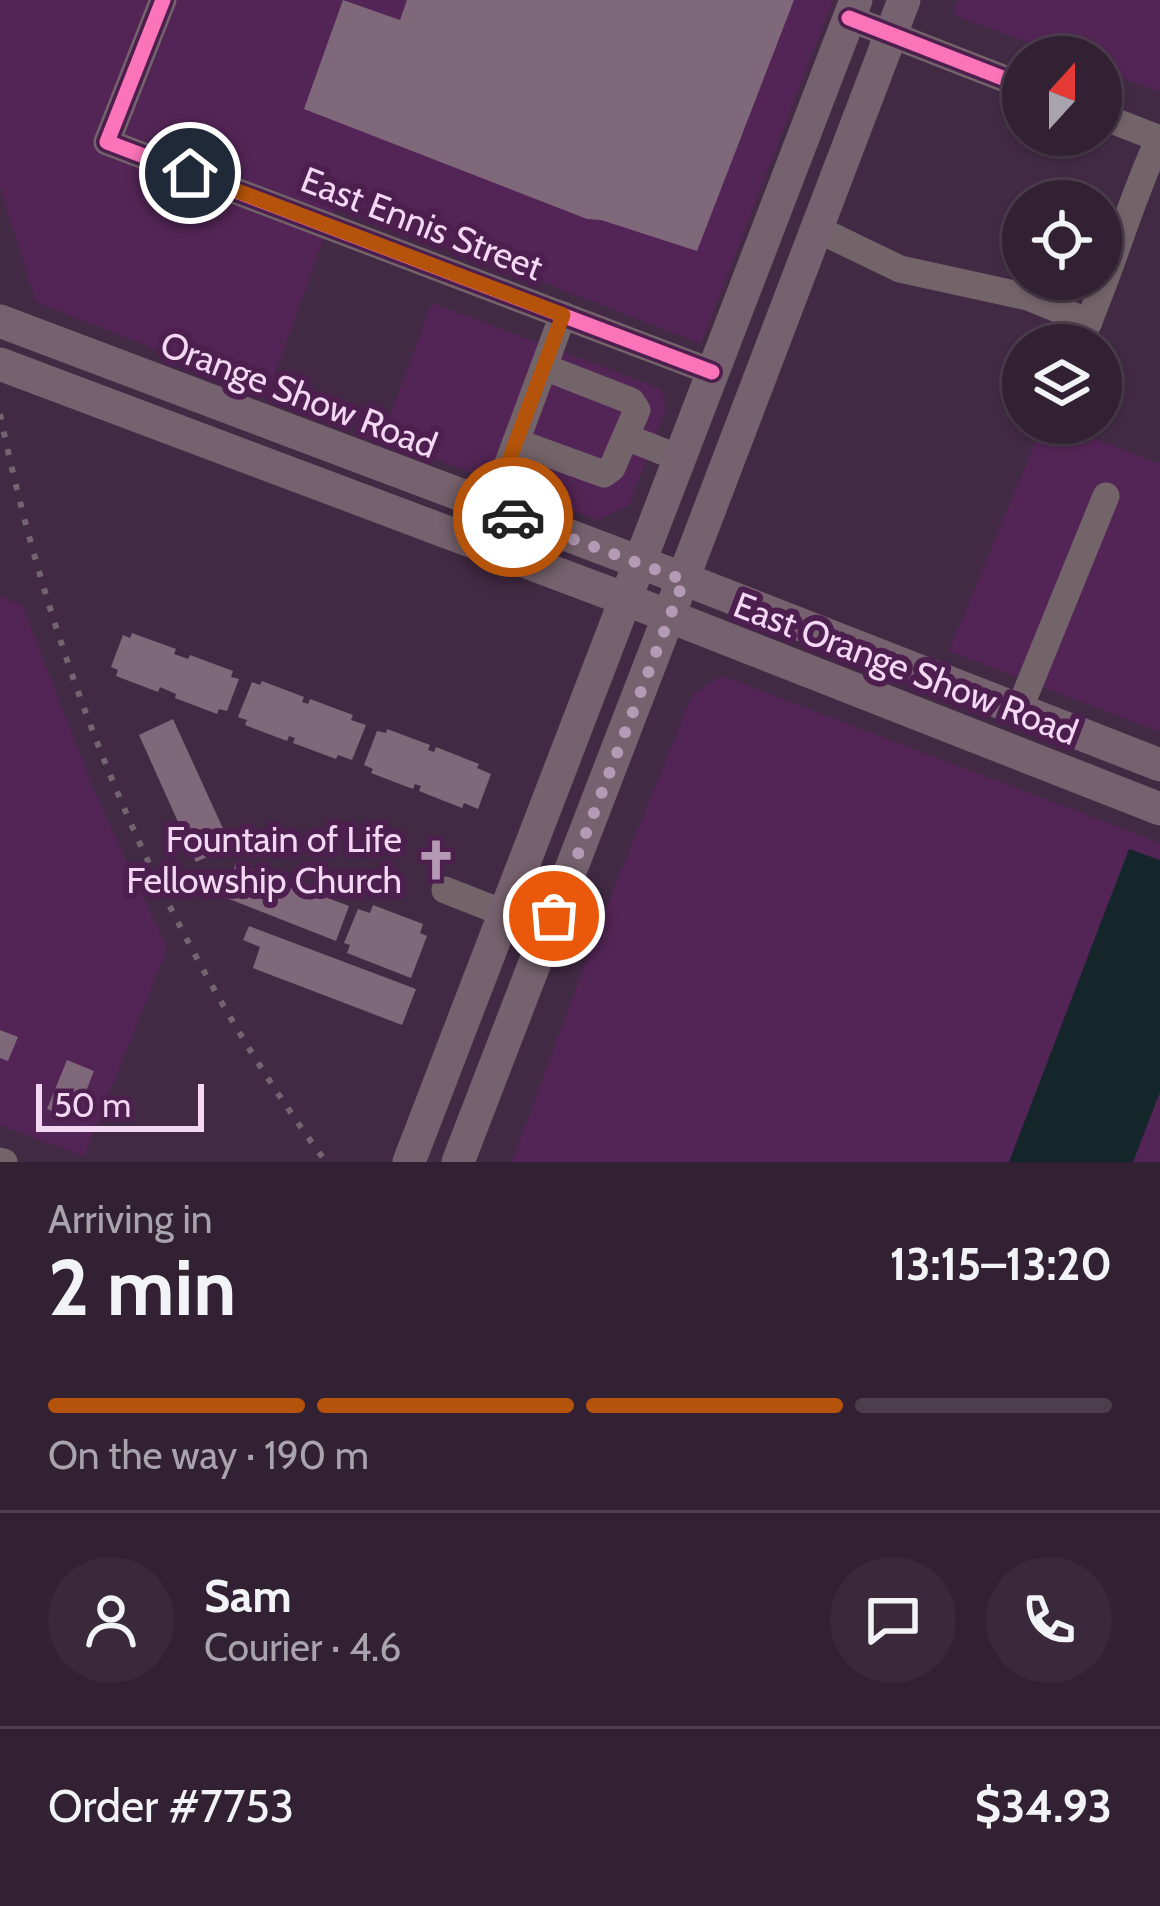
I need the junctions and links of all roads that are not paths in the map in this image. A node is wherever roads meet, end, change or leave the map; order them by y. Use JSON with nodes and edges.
{"nodes":[{"id":1,"x":163,"y":0,"type":"edge"},
{"id":2,"x":904,"y":0,"type":"edge"},
{"id":3,"x":852,"y":9,"type":"edge"},
{"id":4,"x":891,"y":35,"type":"junction"},
{"id":5,"x":1002,"y":78,"type":"edge"},
{"id":6,"x":1122,"y":124,"type":"edge"},
{"id":7,"x":1160,"y":139,"type":"edge"},
{"id":8,"x":817,"y":230,"type":"junction"},
{"id":9,"x":563,"y":315,"type":"junction"},
{"id":10,"x":0,"y":321,"type":"edge"},
{"id":11,"x":1070,"y":324,"type":"edge"},
{"id":12,"x":1087,"y":324,"type":"edge"},
{"id":13,"x":0,"y":364,"type":"edge"},
{"id":14,"x":544,"y":367,"type":"junction"},
{"id":15,"x":712,"y":372,"type":"junction"},
{"id":16,"x":626,"y":436,"type":"junction"},
{"id":17,"x":516,"y":442,"type":"junction"},
{"id":18,"x":679,"y":458,"type":"junction"},
{"id":19,"x":1106,"y":496,"type":"dead end"},
{"id":20,"x":491,"y":509,"type":"junction"},
{"id":21,"x":637,"y":564,"type":"junction"},
{"id":22,"x":684,"y":580,"type":"junction"},
{"id":23,"x":625,"y":599,"type":"junction"},
{"id":24,"x":668,"y":618,"type":"junction"},
{"id":25,"x":1019,"y":710,"type":"junction"},
{"id":26,"x":1160,"y":765,"type":"edge"},
{"id":27,"x":1160,"y":809,"type":"edge"},
{"id":28,"x":445,"y":890,"type":"dead end"},
{"id":29,"x":506,"y":914,"type":"junction"},
{"id":30,"x":409,"y":1162,"type":"edge"},
{"id":31,"x":458,"y":1162,"type":"edge"}],
"edges":[{"from":1,"to":9,"type":"street","name":"East Ennis Street"},
{"from":2,"to":4,"type":"main road"},
{"from":3,"to":4,"type":"street"},
{"from":3,"to":15,"type":"main road"},
{"from":4,"to":5,"type":"street"},
{"from":4,"to":8,"type":"main road"},
{"from":6,"to":7,"type":"street"},
{"from":7,"to":12,"type":"street"},
{"from":8,"to":11,"type":"street"},
{"from":8,"to":22,"type":"main road"},
{"from":9,"to":14,"type":"street"},
{"from":9,"to":15,"type":"street","name":"East Ennis Street"},
{"from":10,"to":20,"type":"main road","name":"Orange Show Road"},
{"from":13,"to":23,"type":"main road"},
{"from":14,"to":16,"type":"street"},
{"from":14,"to":17,"type":"street"},
{"from":15,"to":18,"type":"main road"},
{"from":16,"to":17,"type":"street"},
{"from":16,"to":18,"type":"street"},
{"from":17,"to":20,"type":"street"},
{"from":18,"to":21,"type":"main road"},
{"from":19,"to":25,"type":"street"},
{"from":20,"to":21,"type":"main road","name":"Orange Show Road"},
{"from":21,"to":22,"type":"main road","name":"East Orange Show Road"},
{"from":21,"to":23,"type":"main road"},
{"from":22,"to":24,"type":"main road"},
{"from":22,"to":25,"type":"main road","name":"East Orange Show Road"},
{"from":23,"to":24,"type":"main road","name":"East Orange Show Road"},
{"from":23,"to":29,"type":"main road"},
{"from":24,"to":27,"type":"main road","name":"East Orange Show Road"},
{"from":24,"to":31,"type":"main road"},
{"from":25,"to":26,"type":"main road","name":"East Orange Show Road"},
{"from":28,"to":29,"type":"street"},
{"from":29,"to":30,"type":"main road"}]}
